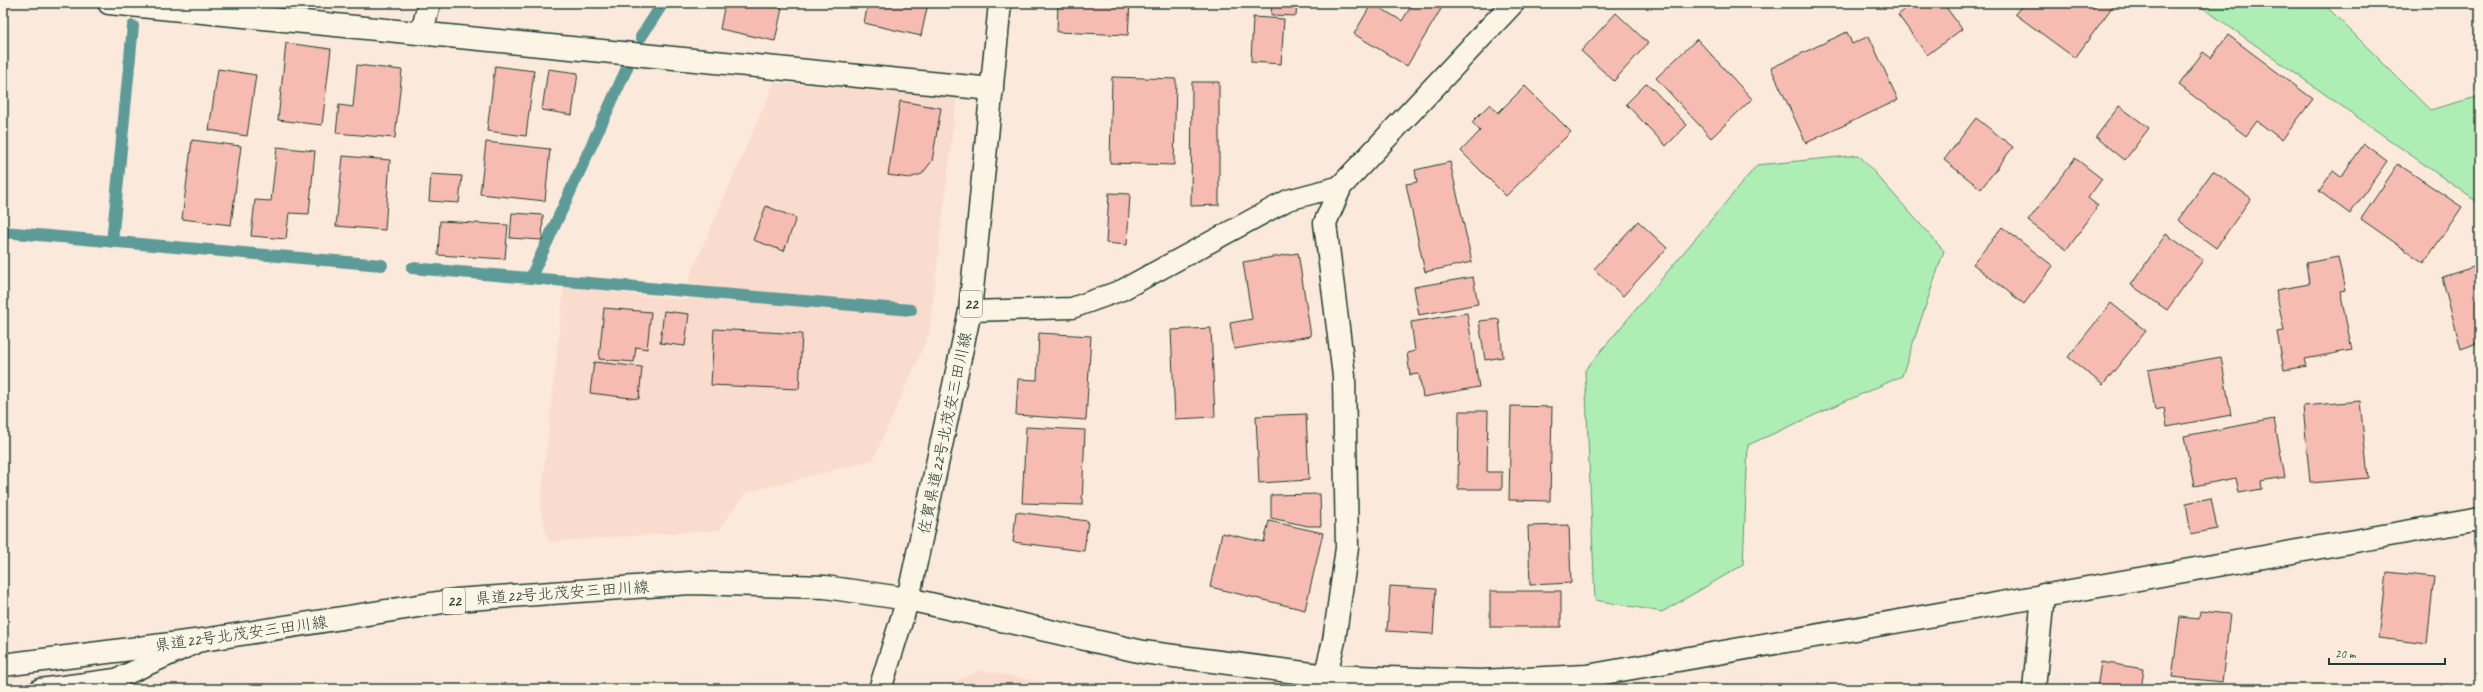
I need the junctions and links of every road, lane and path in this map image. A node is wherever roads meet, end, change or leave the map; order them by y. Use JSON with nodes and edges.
{"nodes":[{"id":1,"x":109,"y":3,"type":"edge"},
{"id":2,"x":429,"y":3,"type":"edge"},
{"id":3,"x":1000,"y":3,"type":"edge"},
{"id":4,"x":1513,"y":3,"type":"edge"},
{"id":5,"x":422,"y":33,"type":"junction"},
{"id":6,"x":992,"y":89,"type":"junction"},
{"id":7,"x":1341,"y":186,"type":"junction"},
{"id":8,"x":970,"y":311,"type":"junction"},
{"id":9,"x":2480,"y":519,"type":"edge"},
{"id":10,"x":2043,"y":595,"type":"junction"},
{"id":11,"x":908,"y":599,"type":"junction"},
{"id":12,"x":203,"y":640,"type":"junction"},
{"id":13,"x":3,"y":665,"type":"edge"},
{"id":14,"x":1324,"y":682,"type":"edge"},
{"id":15,"x":40,"y":689,"type":"edge"},
{"id":16,"x":880,"y":689,"type":"edge"},
{"id":17,"x":2034,"y":689,"type":"edge"}],
"edges":[{"from":1,"to":5,"type":"street"},
{"from":2,"to":5,"type":"street"},
{"from":3,"to":6,"type":"street","name":"佐賀県道22号北茂安三田川線","number":"22"},
{"from":4,"to":7,"type":"street"},
{"from":5,"to":6,"type":"street"},
{"from":6,"to":8,"type":"street","name":"佐賀県道22号北茂安三田川線","number":"22"},
{"from":7,"to":8,"type":"lane"},
{"from":7,"to":14,"type":"street"},
{"from":8,"to":11,"type":"street","name":"佐賀県道22号北茂安三田川線","number":"22"},
{"from":9,"to":10,"type":"street","name":"県道22号北茂安三田川線"},
{"from":10,"to":14,"type":"street","name":"県道22号北茂安三田川線"},
{"from":10,"to":17,"type":"street"},
{"from":11,"to":12,"type":"street","name":"県道22号北茂安三田川線","number":"22"},
{"from":11,"to":14,"type":"street","name":"県道22号北茂安三田川線"},
{"from":11,"to":16,"type":"street","name":"佐賀県道22号北茂安三田川線"},
{"from":12,"to":13,"type":"street","name":"県道22号北茂安三田川線","number":"22"},
{"from":12,"to":15,"type":"lane"}]}
